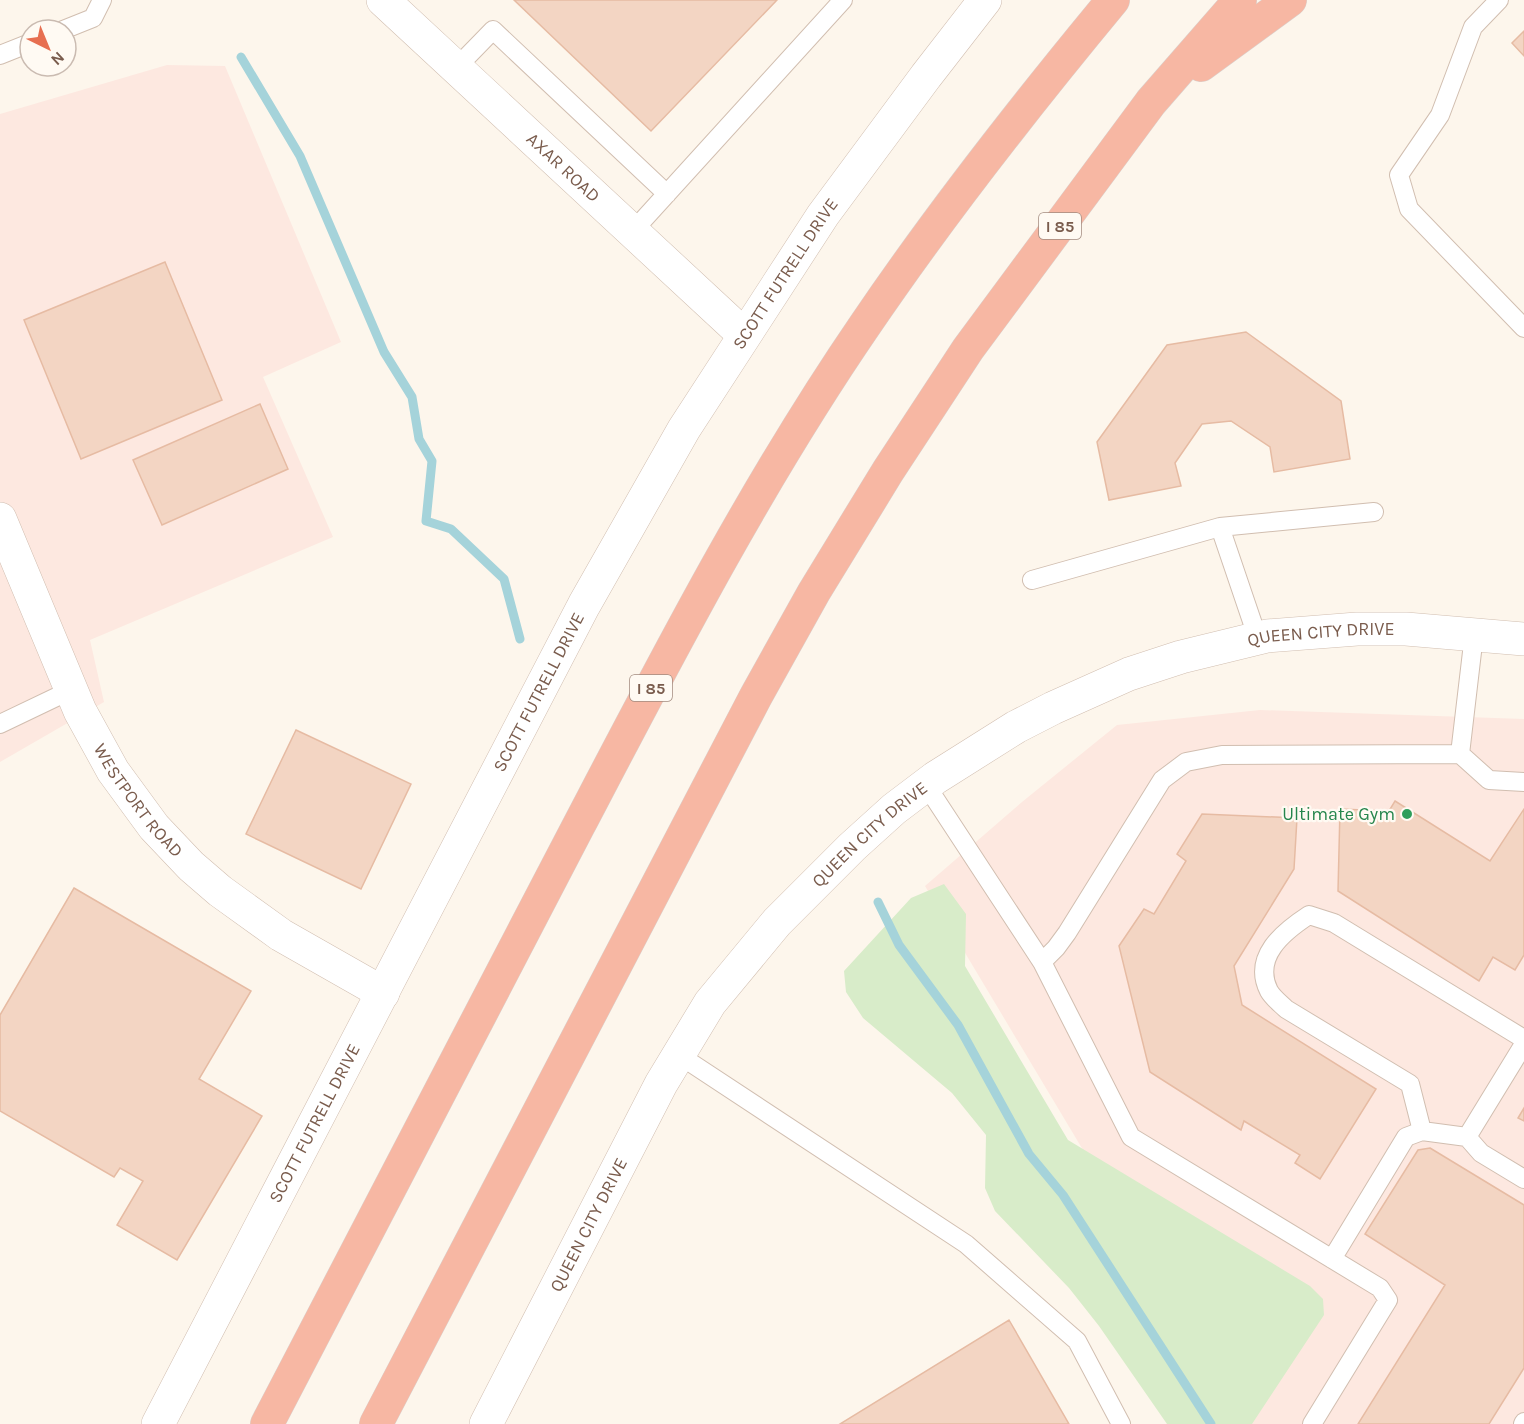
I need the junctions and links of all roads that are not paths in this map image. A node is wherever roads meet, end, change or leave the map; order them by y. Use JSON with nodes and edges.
{"nodes":[{"id":1,"x":102,"y":0,"type":"edge"},
{"id":2,"x":383,"y":0,"type":"edge"},
{"id":3,"x":843,"y":0,"type":"edge"},
{"id":4,"x":985,"y":0,"type":"edge"},
{"id":5,"x":1113,"y":0,"type":"edge"},
{"id":6,"x":1240,"y":0,"type":"edge"},
{"id":7,"x":1290,"y":0,"type":"edge"},
{"id":8,"x":1499,"y":0,"type":"edge"},
{"id":9,"x":78,"y":24,"type":"edge"},
{"id":10,"x":18,"y":48,"type":"edge"},
{"id":11,"x":0,"y":55,"type":"edge"},
{"id":12,"x":456,"y":68,"type":"junction"},
{"id":13,"x":1151,"y":102,"type":"junction"},
{"id":14,"x":667,"y":194,"type":"junction"},
{"id":15,"x":633,"y":231,"type":"junction"},
{"id":16,"x":1524,"y":328,"type":"edge"},
{"id":17,"x":744,"y":334,"type":"junction"},
{"id":18,"x":1374,"y":512,"type":"dead end"},
{"id":19,"x":0,"y":519,"type":"edge"},
{"id":20,"x":1220,"y":527,"type":"junction"},
{"id":21,"x":1032,"y":580,"type":"dead end"},
{"id":22,"x":1474,"y":635,"type":"junction"},
{"id":23,"x":1258,"y":639,"type":"junction"},
{"id":24,"x":1524,"y":639,"type":"edge"},
{"id":25,"x":71,"y":690,"type":"junction"},
{"id":26,"x":0,"y":723,"type":"edge"},
{"id":27,"x":1460,"y":754,"type":"junction"},
{"id":28,"x":1524,"y":782,"type":"edge"},
{"id":29,"x":926,"y":785,"type":"junction"},
{"id":30,"x":1042,"y":962,"type":"junction"},
{"id":31,"x":383,"y":993,"type":"junction"},
{"id":32,"x":1524,"y":1042,"type":"edge"},
{"id":33,"x":679,"y":1055,"type":"junction"},
{"id":34,"x":1422,"y":1131,"type":"junction"},
{"id":35,"x":1467,"y":1137,"type":"junction"},
{"id":36,"x":1524,"y":1179,"type":"edge"},
{"id":37,"x":1332,"y":1259,"type":"junction"},
{"id":38,"x":158,"y":1424,"type":"edge"},
{"id":39,"x":267,"y":1424,"type":"edge"},
{"id":40,"x":376,"y":1424,"type":"edge"},
{"id":41,"x":486,"y":1424,"type":"edge"},
{"id":42,"x":1121,"y":1424,"type":"edge"},
{"id":43,"x":1312,"y":1424,"type":"edge"}],
"edges":[{"from":1,"to":9,"type":"lane"},
{"from":2,"to":12,"type":"street","name":"AXAR ROAD"},
{"from":3,"to":14,"type":"lane"},
{"from":4,"to":17,"type":"street","name":"SCOTT FUTRELL DRIVE"},
{"from":5,"to":39,"type":"highway","number":"I 85"},
{"from":6,"to":13,"type":"highway","number":"I 85"},
{"from":7,"to":13,"type":"highway"},
{"from":8,"to":16,"type":"lane"},
{"from":10,"to":11,"type":"lane"},
{"from":12,"to":14,"type":"lane"},
{"from":12,"to":15,"type":"street","name":"AXAR ROAD"},
{"from":13,"to":40,"type":"highway","number":"I 85"},
{"from":14,"to":15,"type":"lane"},
{"from":15,"to":17,"type":"street","name":"AXAR ROAD"},
{"from":17,"to":31,"type":"street","name":"SCOTT FUTRELL DRIVE"},
{"from":18,"to":20,"type":"lane"},
{"from":19,"to":25,"type":"street","name":"WESTPORT ROAD"},
{"from":20,"to":21,"type":"lane"},
{"from":20,"to":23,"type":"lane"},
{"from":22,"to":23,"type":"street","name":"QUEEN CITY DRIVE"},
{"from":22,"to":24,"type":"street","name":"QUEEN CITY DRIVE"},
{"from":22,"to":27,"type":"lane"},
{"from":23,"to":29,"type":"street","name":"QUEEN CITY DRIVE"},
{"from":25,"to":26,"type":"lane"},
{"from":25,"to":31,"type":"street","name":"WESTPORT ROAD"},
{"from":27,"to":28,"type":"lane"},
{"from":27,"to":30,"type":"lane"},
{"from":29,"to":30,"type":"lane"},
{"from":29,"to":33,"type":"street","name":"QUEEN CITY DRIVE"},
{"from":30,"to":37,"type":"lane"},
{"from":31,"to":38,"type":"street","name":"SCOTT FUTRELL DRIVE"},
{"from":32,"to":34,"type":"lane"},
{"from":32,"to":35,"type":"lane"},
{"from":33,"to":41,"type":"street","name":"QUEEN CITY DRIVE"},
{"from":33,"to":42,"type":"lane"},
{"from":34,"to":35,"type":"lane"},
{"from":34,"to":37,"type":"lane"},
{"from":35,"to":36,"type":"lane"},
{"from":37,"to":43,"type":"lane"}]}
